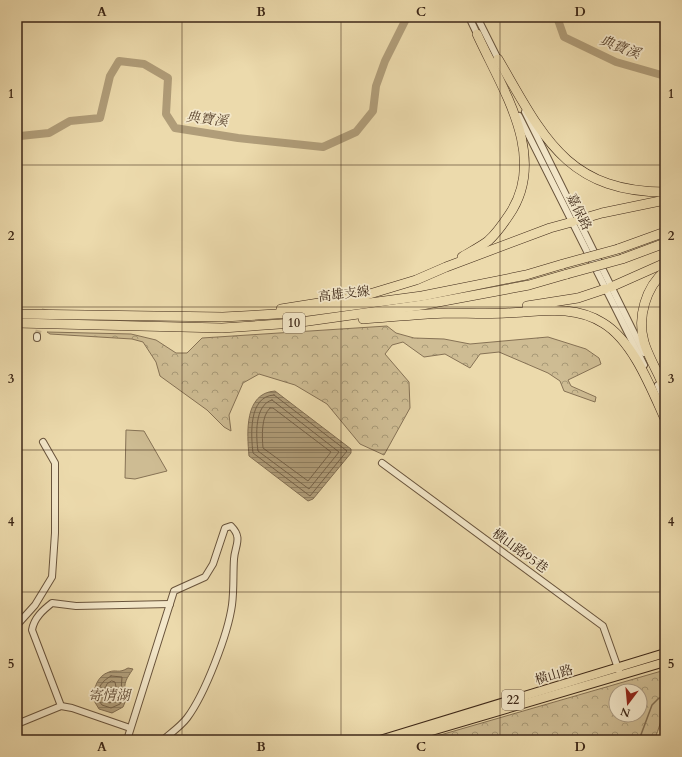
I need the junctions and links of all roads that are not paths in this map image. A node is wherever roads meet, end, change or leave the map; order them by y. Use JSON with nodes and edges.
{"nodes":[{"id":1,"x":469,"y":17,"type":"edge"},
{"id":2,"x":477,"y":17,"type":"edge"},
{"id":3,"x":477,"y":34,"type":"junction"},
{"id":4,"x":498,"y":59,"type":"junction"},
{"id":5,"x":665,"y":192,"type":"edge"},
{"id":6,"x":665,"y":200,"type":"edge"},
{"id":7,"x":575,"y":221,"type":"junction"},
{"id":8,"x":665,"y":232,"type":"edge"},
{"id":9,"x":665,"y":243,"type":"edge"},
{"id":10,"x":665,"y":263,"type":"edge"},
{"id":11,"x":446,"y":267,"type":"junction"},
{"id":12,"x":665,"y":271,"type":"edge"},
{"id":13,"x":608,"y":288,"type":"junction"},
{"id":14,"x":17,"y":314,"type":"edge"},
{"id":15,"x":460,"y":314,"type":"junction"},
{"id":16,"x":238,"y":317,"type":"junction"},
{"id":17,"x":17,"y":323,"type":"edge"},
{"id":18,"x":274,"y":324,"type":"junction"},
{"id":19,"x":665,"y":390,"type":"edge"},
{"id":20,"x":665,"y":402,"type":"edge"},
{"id":21,"x":665,"y":419,"type":"edge"},
{"id":22,"x":43,"y":442,"type":"dead end"},
{"id":23,"x":382,"y":463,"type":"dead end"},
{"id":24,"x":170,"y":604,"type":"junction"},
{"id":25,"x":17,"y":625,"type":"edge"},
{"id":26,"x":665,"y":648,"type":"edge"},
{"id":27,"x":665,"y":653,"type":"edge"},
{"id":28,"x":645,"y":658,"type":"junction"},
{"id":29,"x":665,"y":662,"type":"edge"},
{"id":30,"x":619,"y":671,"type":"junction"},
{"id":31,"x":61,"y":706,"type":"junction"},
{"id":32,"x":17,"y":724,"type":"edge"},
{"id":33,"x":130,"y":728,"type":"junction"},
{"id":34,"x":126,"y":740,"type":"edge"},
{"id":35,"x":163,"y":740,"type":"edge"},
{"id":36,"x":380,"y":740,"type":"edge"},
{"id":37,"x":401,"y":740,"type":"edge"}],
"edges":[{"from":1,"to":3,"type":"street","name":"嘉保路"},
{"from":2,"to":4,"type":"street","name":"嘉保路"},
{"from":3,"to":7,"type":"street","name":"嘉保路"},
{"from":3,"to":11,"type":"highway"},
{"from":4,"to":5,"type":"highway"},
{"from":4,"to":7,"type":"street","name":"嘉保路"},
{"from":6,"to":7,"type":"highway"},
{"from":7,"to":11,"type":"highway"},
{"from":7,"to":13,"type":"street","name":"嘉保路"},
{"from":8,"to":16,"type":"highway","name":"高雄支線","number":"10","bridge":true},
{"from":9,"to":18,"type":"highway","name":"高雄支線","number":"10","bridge":true},
{"from":10,"to":13,"type":"highway"},
{"from":11,"to":16,"type":"highway"},
{"from":12,"to":19,"type":"highway"},
{"from":13,"to":15,"type":"highway"},
{"from":13,"to":20,"type":"street","name":"嘉保路"},
{"from":13,"to":21,"type":"street","name":"嘉保路"},
{"from":14,"to":16,"type":"highway","name":"高雄支線","number":"10"},
{"from":15,"to":18,"type":"highway"},
{"from":15,"to":21,"type":"highway"},
{"from":17,"to":18,"type":"highway","name":"高雄支線","number":"10"},
{"from":22,"to":25,"type":"street"},
{"from":23,"to":30,"type":"street","name":"橫山路95巷"},
{"from":24,"to":31,"type":"street"},
{"from":24,"to":33,"type":"street"},
{"from":24,"to":35,"type":"street"},
{"from":26,"to":28,"type":"street"},
{"from":27,"to":28,"type":"main road","name":"橫山路","number":"22"},
{"from":28,"to":30,"type":"main road","name":"橫山路","number":"22"},
{"from":29,"to":30,"type":"main road","name":"橫山路","number":"22"},
{"from":30,"to":36,"type":"main road","name":"橫山路","number":"22"},
{"from":30,"to":37,"type":"main road","name":"橫山路","number":"22"},
{"from":31,"to":32,"type":"street"},
{"from":31,"to":33,"type":"street"},
{"from":33,"to":34,"type":"street"}]}
